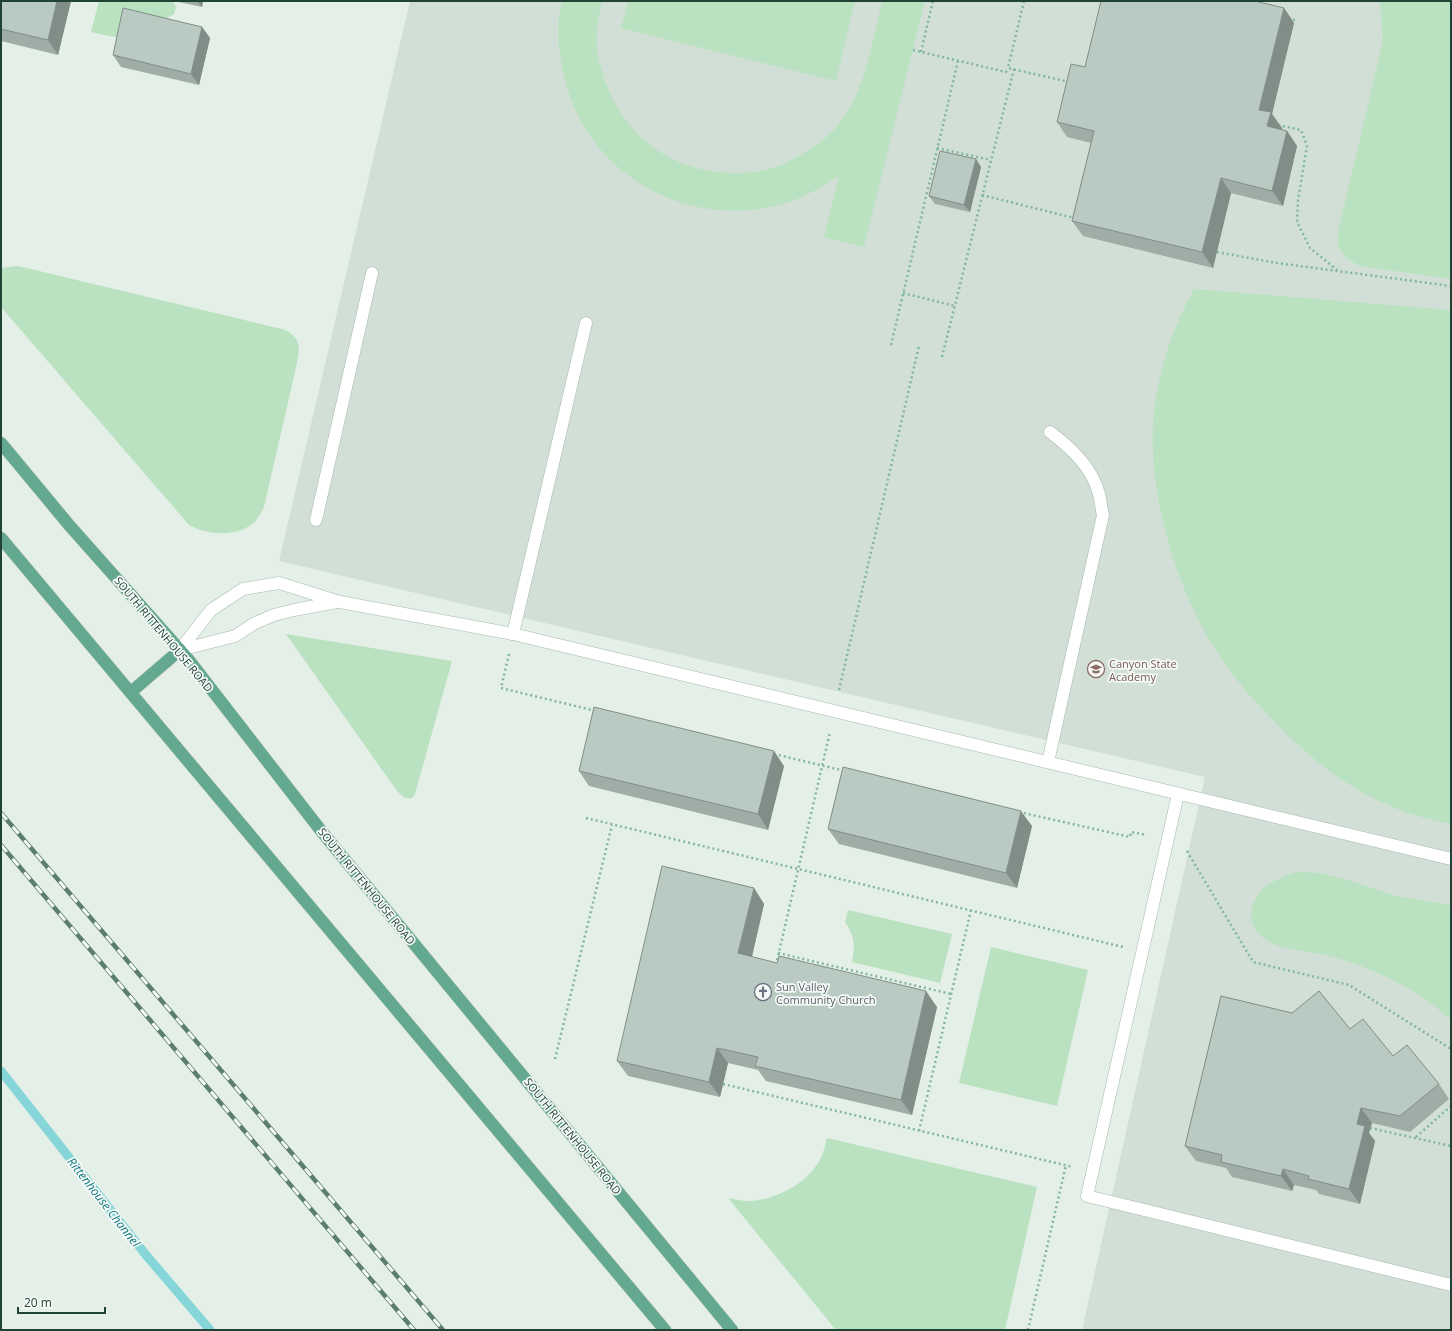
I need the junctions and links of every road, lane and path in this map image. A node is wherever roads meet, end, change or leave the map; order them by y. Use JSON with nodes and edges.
{"nodes":[{"id":1,"x":933,"y":1,"type":"edge"},
{"id":2,"x":1024,"y":1,"type":"edge"},
{"id":3,"x":1282,"y":17,"type":"edge"},
{"id":4,"x":1296,"y":20,"type":"dead end"},
{"id":5,"x":912,"y":50,"type":"dead end"},
{"id":6,"x":921,"y":52,"type":"junction"},
{"id":7,"x":958,"y":61,"type":"junction"},
{"id":8,"x":1008,"y":68,"type":"junction"},
{"id":9,"x":1014,"y":69,"type":"junction"},
{"id":10,"x":1072,"y":83,"type":"edge"},
{"id":11,"x":1278,"y":125,"type":"dead end"},
{"id":12,"x":937,"y":148,"type":"junction"},
{"id":13,"x":991,"y":160,"type":"junction"},
{"id":14,"x":982,"y":195,"type":"junction"},
{"id":15,"x":1079,"y":219,"type":"edge"},
{"id":16,"x":1217,"y":252,"type":"dead end"},
{"id":17,"x":1337,"y":271,"type":"junction"},
{"id":18,"x":372,"y":273,"type":"dead end"},
{"id":19,"x":1451,"y":286,"type":"edge"},
{"id":20,"x":903,"y":293,"type":"junction"},
{"id":21,"x":954,"y":306,"type":"junction"},
{"id":22,"x":586,"y":323,"type":"dead end"},
{"id":23,"x":891,"y":345,"type":"dead end"},
{"id":24,"x":919,"y":346,"type":"dead end"},
{"id":25,"x":942,"y":357,"type":"dead end"},
{"id":26,"x":1050,"y":432,"type":"dead end"},
{"id":27,"x":1,"y":443,"type":"edge"},
{"id":28,"x":316,"y":520,"type":"dead end"},
{"id":29,"x":1,"y":538,"type":"edge"},
{"id":30,"x":340,"y":602,"type":"junction"},
{"id":31,"x":513,"y":634,"type":"junction"},
{"id":32,"x":180,"y":650,"type":"junction"},
{"id":33,"x":131,"y":692,"type":"junction"},
{"id":34,"x":834,"y":711,"type":"junction"},
{"id":35,"x":600,"y":712,"type":"edge"},
{"id":36,"x":768,"y":752,"type":"edge"},
{"id":37,"x":1048,"y":762,"type":"junction"},
{"id":38,"x":822,"y":765,"type":"junction"},
{"id":39,"x":852,"y":772,"type":"edge"},
{"id":40,"x":1178,"y":794,"type":"junction"},
{"id":41,"x":1012,"y":810,"type":"edge"},
{"id":42,"x":586,"y":818,"type":"dead end"},
{"id":43,"x":612,"y":824,"type":"junction"},
{"id":44,"x":1168,"y":840,"type":"junction"},
{"id":45,"x":1451,"y":859,"type":"edge"},
{"id":46,"x":798,"y":869,"type":"junction"},
{"id":47,"x":971,"y":910,"type":"junction"},
{"id":48,"x":1143,"y":952,"type":"junction"},
{"id":49,"x":778,"y":953,"type":"junction"},
{"id":50,"x":775,"y":968,"type":"edge"},
{"id":51,"x":951,"y":994,"type":"junction"},
{"id":52,"x":1451,"y":1049,"type":"edge"},
{"id":53,"x":555,"y":1059,"type":"dead end"},
{"id":54,"x":723,"y":1084,"type":"dead end"},
{"id":55,"x":1451,"y":1106,"type":"edge"},
{"id":56,"x":1370,"y":1128,"type":"edge"},
{"id":57,"x":920,"y":1131,"type":"junction"},
{"id":58,"x":1415,"y":1138,"type":"junction"},
{"id":59,"x":1451,"y":1146,"type":"edge"},
{"id":60,"x":1066,"y":1165,"type":"junction"},
{"id":61,"x":1093,"y":1172,"type":"junction"},
{"id":62,"x":1451,"y":1285,"type":"edge"},
{"id":63,"x":665,"y":1330,"type":"edge"},
{"id":64,"x":732,"y":1330,"type":"edge"},
{"id":65,"x":1028,"y":1330,"type":"edge"}],
"edges":[{"from":1,"to":6,"type":"path"},
{"from":2,"to":8,"type":"path"},
{"from":3,"to":4,"type":"path"},
{"from":5,"to":6,"type":"path"},
{"from":6,"to":7,"type":"path"},
{"from":7,"to":8,"type":"path"},
{"from":7,"to":12,"type":"path"},
{"from":8,"to":9,"type":"path"},
{"from":9,"to":10,"type":"path"},
{"from":9,"to":13,"type":"path"},
{"from":11,"to":17,"type":"path"},
{"from":12,"to":13,"type":"path"},
{"from":12,"to":20,"type":"path"},
{"from":13,"to":14,"type":"path"},
{"from":14,"to":15,"type":"path"},
{"from":14,"to":21,"type":"path"},
{"from":16,"to":17,"type":"path"},
{"from":17,"to":19,"type":"path"},
{"from":18,"to":28,"type":"lane"},
{"from":20,"to":21,"type":"path"},
{"from":20,"to":23,"type":"path"},
{"from":21,"to":25,"type":"path"},
{"from":22,"to":31,"type":"lane"},
{"from":24,"to":34,"type":"path"},
{"from":26,"to":37,"type":"lane"},
{"from":27,"to":32,"type":"main road","name":"SOUTH RITTENHOUSE ROAD"},
{"from":29,"to":33,"type":"main road"},
{"from":30,"to":31,"type":"lane"},
{"from":30,"to":32,"type":"lane"},
{"from":30,"to":32,"type":"lane"},
{"from":31,"to":34,"type":"lane"},
{"from":31,"to":35,"type":"path"},
{"from":32,"to":33,"type":"main road"},
{"from":32,"to":64,"type":"main road","name":"SOUTH RITTENHOUSE ROAD"},
{"from":33,"to":63,"type":"main road"},
{"from":34,"to":37,"type":"lane"},
{"from":34,"to":38,"type":"path"},
{"from":36,"to":38,"type":"path"},
{"from":37,"to":40,"type":"lane"},
{"from":38,"to":39,"type":"path"},
{"from":38,"to":46,"type":"path"},
{"from":40,"to":44,"type":"lane"},
{"from":40,"to":45,"type":"lane"},
{"from":41,"to":44,"type":"path"},
{"from":42,"to":43,"type":"path"},
{"from":43,"to":46,"type":"path"},
{"from":43,"to":53,"type":"path"},
{"from":44,"to":48,"type":"lane"},
{"from":44,"to":52,"type":"path"},
{"from":46,"to":47,"type":"path"},
{"from":46,"to":49,"type":"path"},
{"from":47,"to":48,"type":"path"},
{"from":47,"to":51,"type":"path"},
{"from":48,"to":61,"type":"lane"},
{"from":49,"to":50,"type":"path"},
{"from":49,"to":51,"type":"path"},
{"from":51,"to":57,"type":"path"},
{"from":54,"to":57,"type":"path"},
{"from":55,"to":58,"type":"path"},
{"from":56,"to":58,"type":"path"},
{"from":57,"to":60,"type":"path"},
{"from":58,"to":59,"type":"path"},
{"from":60,"to":61,"type":"path"},
{"from":60,"to":65,"type":"path"},
{"from":61,"to":62,"type":"lane"}]}
